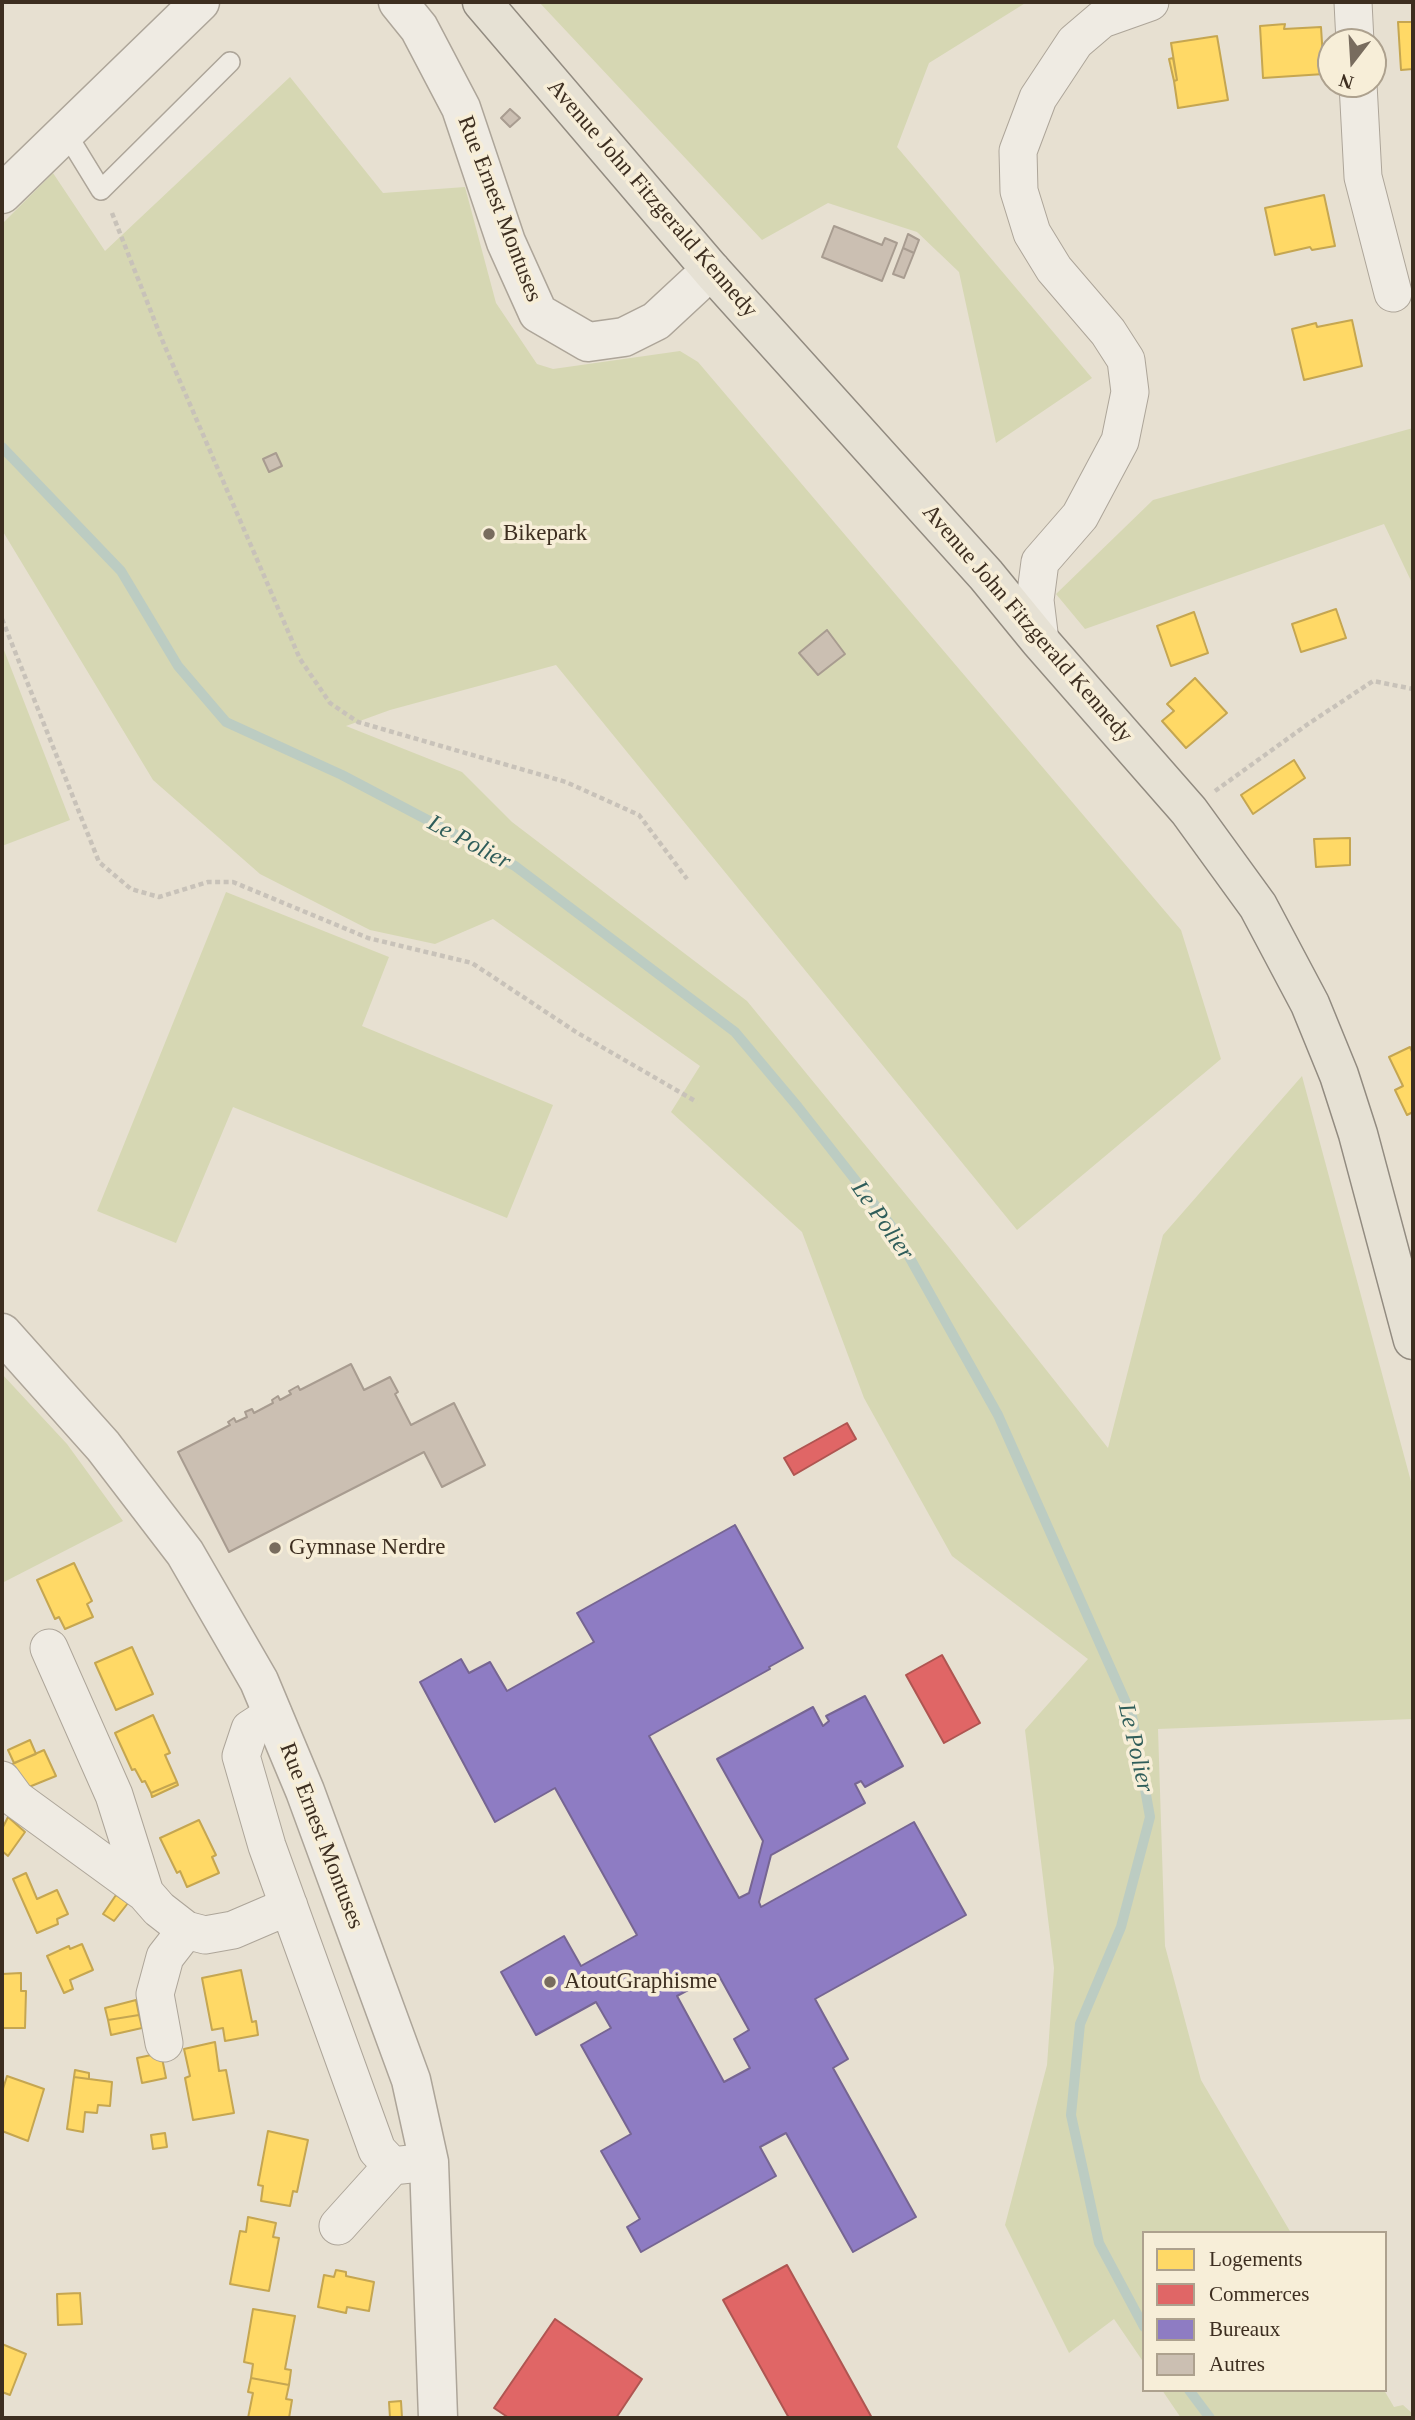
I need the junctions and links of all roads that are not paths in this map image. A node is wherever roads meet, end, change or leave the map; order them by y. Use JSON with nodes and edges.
{"nodes":[{"id":1,"x":200,"y":2,"type":"edge"},
{"id":2,"x":398,"y":2,"type":"edge"},
{"id":3,"x":482,"y":2,"type":"edge"},
{"id":4,"x":1150,"y":2,"type":"edge"},
{"id":5,"x":1353,"y":2,"type":"edge"},
{"id":6,"x":1354,"y":28,"type":"edge"},
{"id":7,"x":230,"y":62,"type":"dead end"},
{"id":8,"x":1359,"y":98,"type":"edge"},
{"id":9,"x":63,"y":135,"type":"junction"},
{"id":10,"x":2,"y":194,"type":"edge"},
{"id":11,"x":711,"y":270,"type":"junction"},
{"id":12,"x":1393,"y":293,"type":"dead end"},
{"id":13,"x":1040,"y":641,"type":"junction"},
{"id":14,"x":2,"y":1333,"type":"edge"},
{"id":15,"x":1413,"y":1340,"type":"edge"},
{"id":16,"x":49,"y":1648,"type":"dead end"},
{"id":17,"x":273,"y":1714,"type":"junction"},
{"id":18,"x":2,"y":1780,"type":"edge"},
{"id":19,"x":145,"y":1893,"type":"junction"},
{"id":20,"x":289,"y":1906,"type":"junction"},
{"id":21,"x":187,"y":1930,"type":"junction"},
{"id":22,"x":164,"y":2043,"type":"dead end"},
{"id":23,"x":429,"y":2162,"type":"junction"},
{"id":24,"x":392,"y":2166,"type":"junction"},
{"id":25,"x":338,"y":2226,"type":"dead end"},
{"id":26,"x":438,"y":2418,"type":"edge"}],
"edges":[{"from":1,"to":9,"type":"street"},
{"from":2,"to":11,"type":"street","name":"Rue Ernest Montuses"},
{"from":3,"to":11,"type":"main road","name":"Avenue John Fitzgerald Kennedy"},
{"from":4,"to":13,"type":"street"},
{"from":5,"to":6,"type":"street"},
{"from":7,"to":9,"type":"lane"},
{"from":8,"to":12,"type":"street"},
{"from":9,"to":10,"type":"street"},
{"from":11,"to":13,"type":"main road","name":"Avenue John Fitzgerald Kennedy"},
{"from":13,"to":15,"type":"main road","name":"Avenue John Fitzgerald Kennedy"},
{"from":14,"to":17,"type":"street","name":"Rue Ernest Montuses"},
{"from":16,"to":19,"type":"street"},
{"from":17,"to":20,"type":"street"},
{"from":17,"to":23,"type":"street","name":"Rue Ernest Montuses"},
{"from":18,"to":19,"type":"street"},
{"from":19,"to":21,"type":"street"},
{"from":20,"to":21,"type":"street"},
{"from":20,"to":24,"type":"street"},
{"from":21,"to":22,"type":"street"},
{"from":23,"to":24,"type":"street"},
{"from":23,"to":26,"type":"street","name":"Rue Ernest Montuses"},
{"from":24,"to":25,"type":"street"}]}
